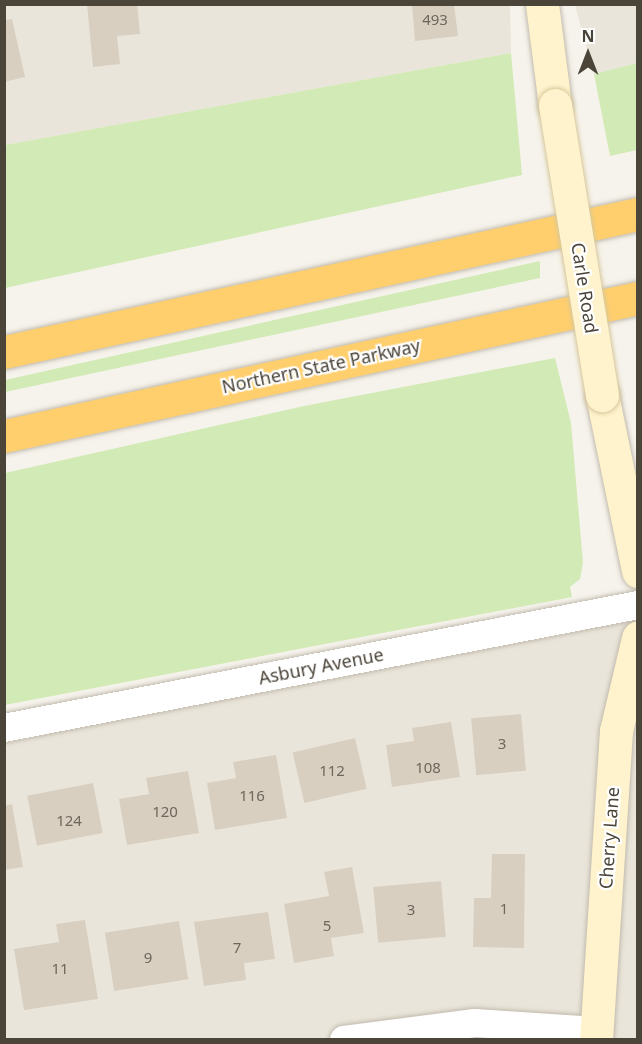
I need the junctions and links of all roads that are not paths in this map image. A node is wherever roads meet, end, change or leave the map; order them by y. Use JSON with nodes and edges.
{"nodes":[{"id":1,"x":542,"y":4,"type":"edge"},
{"id":2,"x":638,"y":214,"type":"edge"},
{"id":3,"x":638,"y":298,"type":"edge"},
{"id":4,"x":4,"y":352,"type":"edge"},
{"id":5,"x":4,"y":436,"type":"edge"},
{"id":6,"x":638,"y":570,"type":"edge"},
{"id":7,"x":638,"y":605,"type":"edge"},
{"id":8,"x":638,"y":638,"type":"edge"},
{"id":9,"x":4,"y":728,"type":"edge"},
{"id":10,"x":596,"y":1036,"type":"edge"},
{"id":11,"x":344,"y":1040,"type":"edge"}],
"edges":[{"from":1,"to":6,"type":"street","name":"Carle Road","bridge":true},
{"from":2,"to":4,"type":"highway"},
{"from":3,"to":5,"type":"highway","name":"Northern State Parkway"},
{"from":7,"to":9,"type":"street","name":"Asbury Avenue"},
{"from":8,"to":10,"type":"street","name":"Cherry Lane"},
{"from":10,"to":11,"type":"street"}]}
